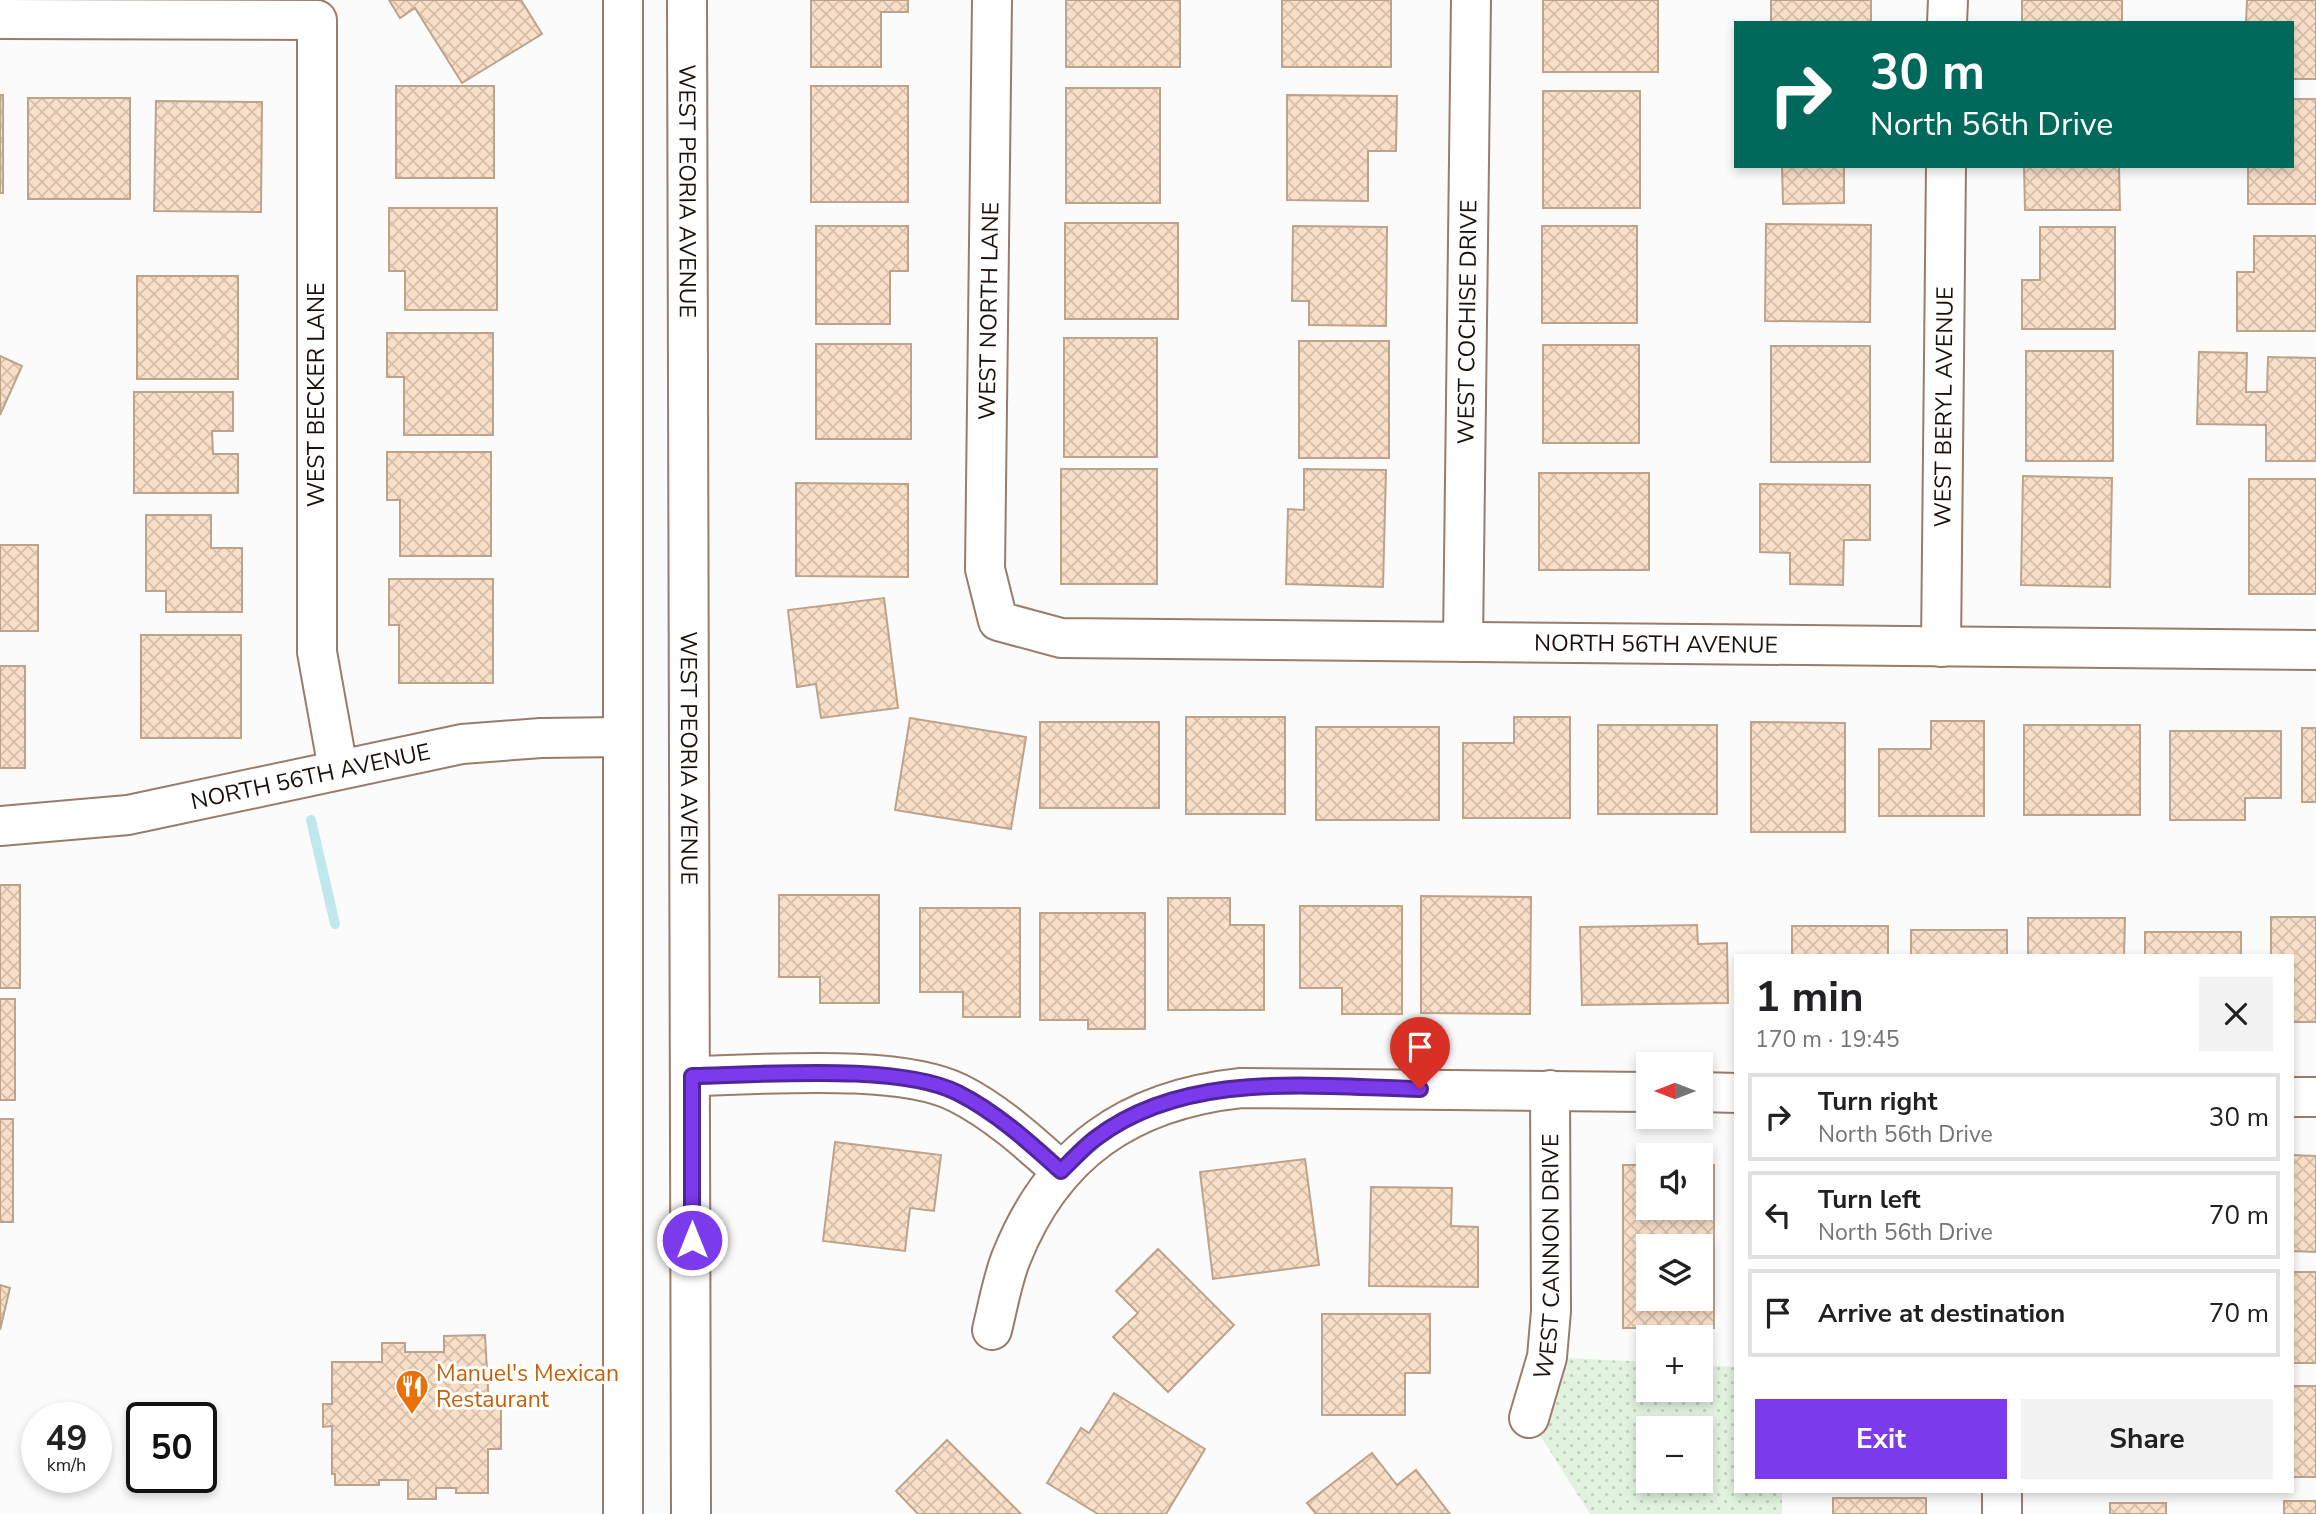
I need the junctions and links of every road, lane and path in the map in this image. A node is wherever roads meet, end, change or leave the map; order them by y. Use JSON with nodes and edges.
{"nodes":[{"id":1,"x":623,"y":0,"type":"edge"},
{"id":2,"x":687,"y":0,"type":"edge"},
{"id":3,"x":992,"y":0,"type":"edge"},
{"id":4,"x":1471,"y":0,"type":"edge"},
{"id":5,"x":1948,"y":0,"type":"edge"},
{"id":6,"x":0,"y":19,"type":"edge"},
{"id":7,"x":1947,"y":21,"type":"edge"},
{"id":8,"x":1946,"y":168,"type":"edge"},
{"id":9,"x":998,"y":621,"type":"joint"},
{"id":10,"x":1463,"y":642,"type":"junction"},
{"id":11,"x":1941,"y":647,"type":"junction"},
{"id":12,"x":2316,"y":650,"type":"edge"},
{"id":13,"x":622,"y":737,"type":"junction"},
{"id":14,"x":338,"y":769,"type":"junction"},
{"id":15,"x":0,"y":826,"type":"edge"},
{"id":16,"x":692,"y":1076,"type":"junction"},
{"id":17,"x":1550,"y":1090,"type":"junction"},
{"id":18,"x":1636,"y":1092,"type":"edge"},
{"id":19,"x":1713,"y":1092,"type":"edge"},
{"id":20,"x":1734,"y":1093,"type":"edge"},
{"id":21,"x":2294,"y":1097,"type":"edge"},
{"id":22,"x":2316,"y":1097,"type":"edge"},
{"id":23,"x":1061,"y":1171,"type":"junction"},
{"id":24,"x":992,"y":1330,"type":"dead end"},
{"id":25,"x":1529,"y":1418,"type":"dead end"},
{"id":26,"x":2002,"y":1493,"type":"edge"},
{"id":27,"x":623,"y":1514,"type":"edge"},
{"id":28,"x":691,"y":1514,"type":"edge"},
{"id":29,"x":2002,"y":1514,"type":"edge"}],
"edges":[{"from":1,"to":13,"type":"street"},
{"from":2,"to":16,"type":"street","name":"WEST PEORIA AVENUE"},
{"from":3,"to":9,"type":"street","name":"WEST NORTH LANE"},
{"from":4,"to":10,"type":"street","name":"WEST COCHISE DRIVE"},
{"from":5,"to":7,"type":"street"},
{"from":6,"to":14,"type":"street","name":"WEST BECKER LANE"},
{"from":8,"to":11,"type":"street","name":"WEST BERYL AVENUE"},
{"from":9,"to":10,"type":"street","name":"NORTH 56TH AVENUE"},
{"from":10,"to":11,"type":"street","name":"NORTH 56TH AVENUE"},
{"from":11,"to":12,"type":"street","name":"NORTH 56TH AVENUE"},
{"from":13,"to":14,"type":"street","name":"NORTH 56TH AVENUE"},
{"from":13,"to":27,"type":"street"},
{"from":14,"to":15,"type":"street","name":"NORTH 56TH AVENUE"},
{"from":16,"to":23,"type":"street"},
{"from":16,"to":28,"type":"street","name":"WEST PEORIA AVENUE"},
{"from":17,"to":18,"type":"street"},
{"from":17,"to":23,"type":"street"},
{"from":17,"to":25,"type":"street","name":"WEST CANNON DRIVE"},
{"from":19,"to":20,"type":"street"},
{"from":21,"to":22,"type":"street"},
{"from":23,"to":24,"type":"street"},
{"from":26,"to":29,"type":"street"}]}
